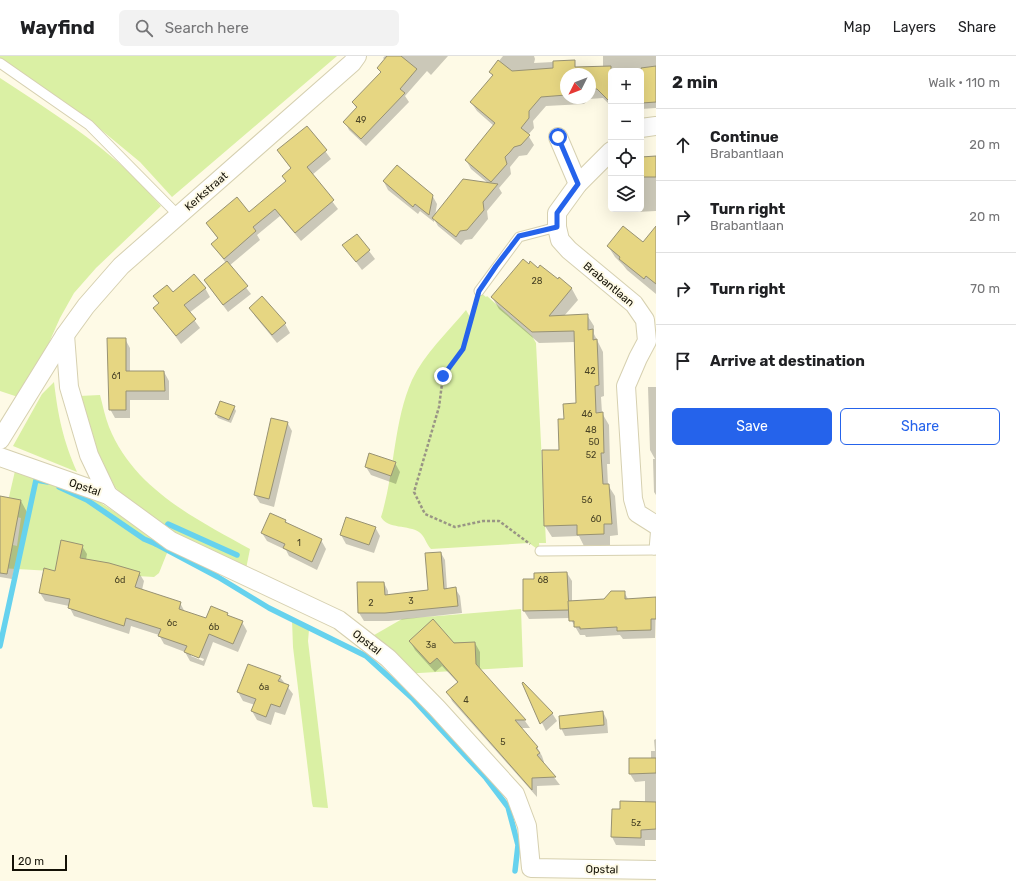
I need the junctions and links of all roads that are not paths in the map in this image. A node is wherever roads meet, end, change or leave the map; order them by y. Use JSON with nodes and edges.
{"nodes":[{"id":1,"x":357,"y":56,"type":"edge"},
{"id":2,"x":0,"y":63,"type":"edge"},
{"id":3,"x":656,"y":126,"type":"edge"},
{"id":4,"x":644,"y":128,"type":"edge"},
{"id":5,"x":558,"y":137,"type":"dead end"},
{"id":6,"x":608,"y":154,"type":"edge"},
{"id":7,"x":578,"y":184,"type":"junction"},
{"id":8,"x":178,"y":215,"type":"junction"},
{"id":9,"x":557,"y":227,"type":"junction"},
{"id":10,"x":479,"y":291,"type":"road end"},
{"id":11,"x":65,"y":335,"type":"junction"},
{"id":12,"x":651,"y":342,"type":"edge"},
{"id":13,"x":0,"y":440,"type":"edge"},
{"id":14,"x":0,"y":457,"type":"edge"},
{"id":15,"x":108,"y":495,"type":"junction"},
{"id":16,"x":656,"y":525,"type":"edge"},
{"id":17,"x":655,"y":550,"type":"edge"},
{"id":18,"x":540,"y":552,"type":"road end"},
{"id":19,"x":656,"y":870,"type":"edge"}],
"edges":[{"from":1,"to":8,"type":"street","name":"Kerkstraat"},
{"from":2,"to":8,"type":"lane"},
{"from":3,"to":4,"type":"street"},
{"from":5,"to":7,"type":"street"},
{"from":6,"to":7,"type":"street"},
{"from":7,"to":9,"type":"street"},
{"from":8,"to":11,"type":"street","name":"Kerkstraat"},
{"from":9,"to":10,"type":"lane"},
{"from":9,"to":12,"type":"street","name":"Brabantlaan"},
{"from":11,"to":13,"type":"street","name":"Kerkstraat"},
{"from":11,"to":15,"type":"street"},
{"from":12,"to":16,"type":"street","name":"Brabantlaan"},
{"from":14,"to":15,"type":"street","name":"Opstal"},
{"from":15,"to":19,"type":"street","name":"Opstal"},
{"from":16,"to":17,"type":"lane"},
{"from":17,"to":18,"type":"lane"}]}
